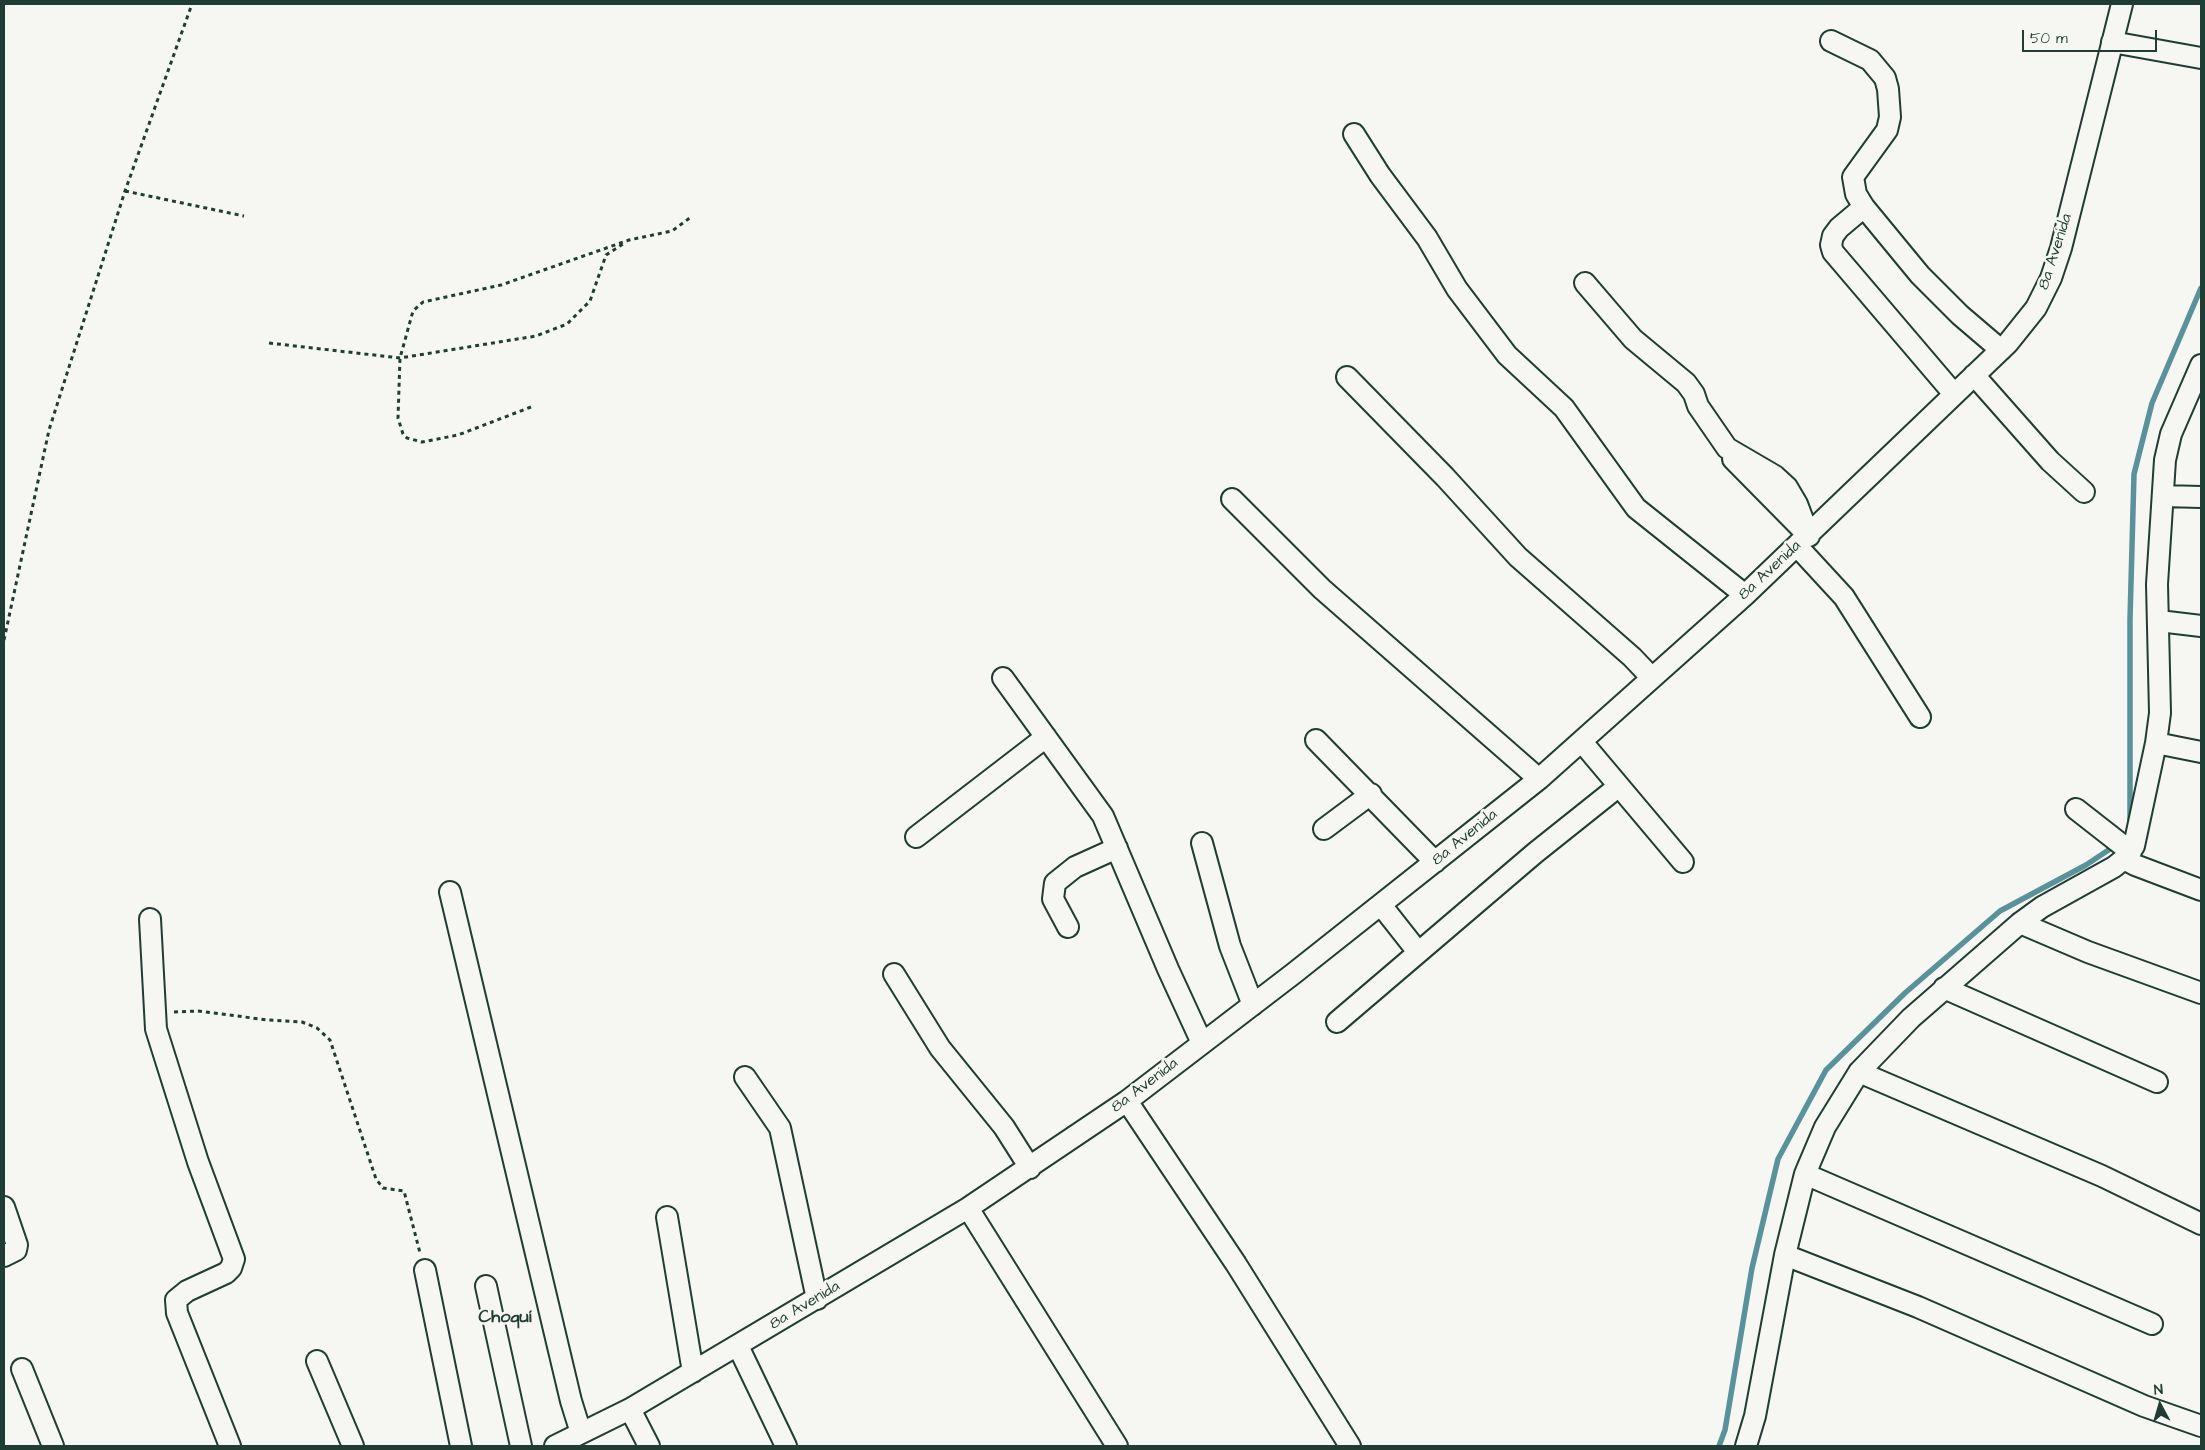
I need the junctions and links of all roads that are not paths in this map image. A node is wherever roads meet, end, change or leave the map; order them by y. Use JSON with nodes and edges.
{"nodes":[{"id":1,"x":2122,"y":4,"type":"edge"},
{"id":2,"x":1831,"y":41,"type":"dead end"},
{"id":3,"x":2112,"y":42,"type":"junction"},
{"id":4,"x":2201,"y":58,"type":"edge"},
{"id":5,"x":1354,"y":134,"type":"dead end"},
{"id":6,"x":1864,"y":207,"type":"junction"},
{"id":7,"x":1585,"y":283,"type":"dead end"},
{"id":8,"x":2001,"y":350,"type":"junction"},
{"id":9,"x":2201,"y":365,"type":"edge"},
{"id":10,"x":1974,"y":375,"type":"junction"},
{"id":11,"x":1347,"y":376,"type":"dead end"},
{"id":12,"x":1954,"y":394,"type":"junction"},
{"id":13,"x":2084,"y":492,"type":"dead end"},
{"id":14,"x":2163,"y":496,"type":"junction"},
{"id":15,"x":2201,"y":497,"type":"edge"},
{"id":16,"x":1232,"y":499,"type":"dead end"},
{"id":17,"x":1803,"y":541,"type":"junction"},
{"id":18,"x":1744,"y":595,"type":"junction"},
{"id":19,"x":2160,"y":621,"type":"junction"},
{"id":20,"x":2201,"y":626,"type":"edge"},
{"id":21,"x":1003,"y":678,"type":"dead end"},
{"id":22,"x":1652,"y":678,"type":"junction"},
{"id":23,"x":1920,"y":717,"type":"dead end"},
{"id":24,"x":1046,"y":737,"type":"junction"},
{"id":25,"x":1316,"y":740,"type":"dead end"},
{"id":26,"x":1582,"y":742,"type":"junction"},
{"id":27,"x":2156,"y":743,"type":"junction"},
{"id":28,"x":2201,"y":752,"type":"edge"},
{"id":29,"x":1538,"y":780,"type":"junction"},
{"id":30,"x":1619,"y":786,"type":"junction"},
{"id":31,"x":1371,"y":794,"type":"junction"},
{"id":32,"x":2076,"y":809,"type":"dead end"},
{"id":33,"x":1324,"y":829,"type":"dead end"},
{"id":34,"x":916,"y":837,"type":"dead end"},
{"id":35,"x":1202,"y":844,"type":"dead end"},
{"id":36,"x":1117,"y":848,"type":"junction"},
{"id":37,"x":2127,"y":853,"type":"junction"},
{"id":38,"x":1435,"y":862,"type":"junction"},
{"id":39,"x":1683,"y":862,"type":"dead end"},
{"id":40,"x":2201,"y":890,"type":"edge"},
{"id":41,"x":450,"y":892,"type":"dead end"},
{"id":42,"x":1381,"y":905,"type":"junction"},
{"id":43,"x":150,"y":919,"type":"dead end"},
{"id":44,"x":2020,"y":923,"type":"junction"},
{"id":45,"x":1068,"y":927,"type":"dead end"},
{"id":46,"x":1418,"y":952,"type":"junction"},
{"id":47,"x":894,"y":974,"type":"dead end"},
{"id":48,"x":1944,"y":988,"type":"junction"},
{"id":49,"x":2201,"y":994,"type":"edge"},
{"id":50,"x":1252,"y":1005,"type":"junction"},
{"id":51,"x":1337,"y":1022,"type":"dead end"},
{"id":52,"x":1202,"y":1043,"type":"junction"},
{"id":53,"x":1859,"y":1072,"type":"junction"},
{"id":54,"x":745,"y":1078,"type":"dead end"},
{"id":55,"x":2157,"y":1082,"type":"dead end"},
{"id":56,"x":1127,"y":1101,"type":"junction"},
{"id":57,"x":1030,"y":1168,"type":"junction"},
{"id":58,"x":1805,"y":1174,"type":"junction"},
{"id":59,"x":4,"y":1207,"type":"edge"},
{"id":60,"x":968,"y":1208,"type":"junction"},
{"id":61,"x":667,"y":1218,"type":"dead end"},
{"id":62,"x":2201,"y":1224,"type":"edge"},
{"id":63,"x":1785,"y":1255,"type":"junction"},
{"id":64,"x":4,"y":1256,"type":"edge"},
{"id":65,"x":425,"y":1270,"type":"road end"},
{"id":66,"x":486,"y":1286,"type":"dead end"},
{"id":67,"x":817,"y":1299,"type":"junction"},
{"id":68,"x":2152,"y":1324,"type":"dead end"},
{"id":69,"x":738,"y":1346,"type":"junction"},
{"id":70,"x":317,"y":1361,"type":"dead end"},
{"id":71,"x":22,"y":1369,"type":"dead end"},
{"id":72,"x":693,"y":1372,"type":"junction"},
{"id":73,"x":630,"y":1409,"type":"junction"},
{"id":74,"x":2201,"y":1426,"type":"edge"},
{"id":75,"x":581,"y":1433,"type":"junction"},
{"id":76,"x":53,"y":1446,"type":"edge"},
{"id":77,"x":230,"y":1446,"type":"edge"},
{"id":78,"x":353,"y":1446,"type":"edge"},
{"id":79,"x":461,"y":1446,"type":"edge"},
{"id":80,"x":521,"y":1446,"type":"edge"},
{"id":81,"x":555,"y":1446,"type":"edge"},
{"id":82,"x":649,"y":1446,"type":"edge"},
{"id":83,"x":786,"y":1446,"type":"edge"},
{"id":84,"x":1117,"y":1446,"type":"edge"},
{"id":85,"x":1350,"y":1446,"type":"edge"},
{"id":86,"x":1746,"y":1446,"type":"edge"}],
"edges":[{"from":1,"to":3,"type":"street","name":"8a Avenida"},
{"from":2,"to":6,"type":"street"},
{"from":3,"to":4,"type":"street"},
{"from":3,"to":8,"type":"street","name":"8a Avenida"},
{"from":5,"to":18,"type":"street"},
{"from":6,"to":8,"type":"street"},
{"from":6,"to":12,"type":"street"},
{"from":7,"to":17,"type":"street"},
{"from":8,"to":10,"type":"street","name":"8a Avenida"},
{"from":9,"to":14,"type":"street"},
{"from":10,"to":12,"type":"street","name":"8a Avenida"},
{"from":10,"to":13,"type":"street"},
{"from":11,"to":22,"type":"street"},
{"from":12,"to":17,"type":"street","name":"8a Avenida"},
{"from":14,"to":15,"type":"street"},
{"from":14,"to":19,"type":"street"},
{"from":16,"to":29,"type":"street"},
{"from":17,"to":18,"type":"street","name":"8a Avenida"},
{"from":17,"to":23,"type":"street"},
{"from":18,"to":22,"type":"street","name":"8a Avenida"},
{"from":19,"to":20,"type":"street"},
{"from":19,"to":27,"type":"street"},
{"from":21,"to":24,"type":"street"},
{"from":22,"to":26,"type":"street","name":"8a Avenida"},
{"from":24,"to":34,"type":"street"},
{"from":24,"to":36,"type":"street"},
{"from":25,"to":31,"type":"street"},
{"from":26,"to":29,"type":"street","name":"8a Avenida"},
{"from":26,"to":30,"type":"street"},
{"from":27,"to":28,"type":"street"},
{"from":27,"to":37,"type":"street"},
{"from":29,"to":38,"type":"street","name":"8a Avenida"},
{"from":30,"to":39,"type":"street"},
{"from":30,"to":46,"type":"street"},
{"from":31,"to":33,"type":"street"},
{"from":31,"to":38,"type":"street"},
{"from":32,"to":37,"type":"street"},
{"from":35,"to":50,"type":"street"},
{"from":36,"to":45,"type":"street"},
{"from":36,"to":52,"type":"street"},
{"from":37,"to":40,"type":"street"},
{"from":37,"to":44,"type":"street"},
{"from":38,"to":42,"type":"street","name":"8a Avenida"},
{"from":41,"to":75,"type":"street"},
{"from":42,"to":46,"type":"street"},
{"from":42,"to":50,"type":"street","name":"8a Avenida"},
{"from":43,"to":77,"type":"street"},
{"from":44,"to":48,"type":"street"},
{"from":44,"to":49,"type":"street"},
{"from":46,"to":51,"type":"street"},
{"from":47,"to":57,"type":"street"},
{"from":48,"to":53,"type":"street"},
{"from":48,"to":55,"type":"street"},
{"from":50,"to":52,"type":"street","name":"8a Avenida"},
{"from":52,"to":56,"type":"street","name":"8a Avenida"},
{"from":53,"to":58,"type":"street"},
{"from":53,"to":62,"type":"street"},
{"from":54,"to":67,"type":"street"},
{"from":56,"to":57,"type":"street","name":"8a Avenida"},
{"from":56,"to":85,"type":"street"},
{"from":57,"to":60,"type":"street","name":"8a Avenida"},
{"from":58,"to":63,"type":"street"},
{"from":58,"to":68,"type":"street"},
{"from":59,"to":64,"type":"street"},
{"from":60,"to":67,"type":"street","name":"8a Avenida"},
{"from":60,"to":84,"type":"street"},
{"from":61,"to":72,"type":"street"},
{"from":63,"to":74,"type":"street"},
{"from":63,"to":86,"type":"street"},
{"from":65,"to":79,"type":"street"},
{"from":66,"to":80,"type":"street"},
{"from":67,"to":69,"type":"street","name":"8a Avenida"},
{"from":69,"to":72,"type":"street","name":"8a Avenida"},
{"from":69,"to":83,"type":"street"},
{"from":70,"to":78,"type":"street"},
{"from":71,"to":76,"type":"street"},
{"from":72,"to":73,"type":"street","name":"8a Avenida"},
{"from":73,"to":75,"type":"street","name":"8a Avenida"},
{"from":73,"to":82,"type":"street"},
{"from":75,"to":81,"type":"street","name":"8a Avenida"}]}
